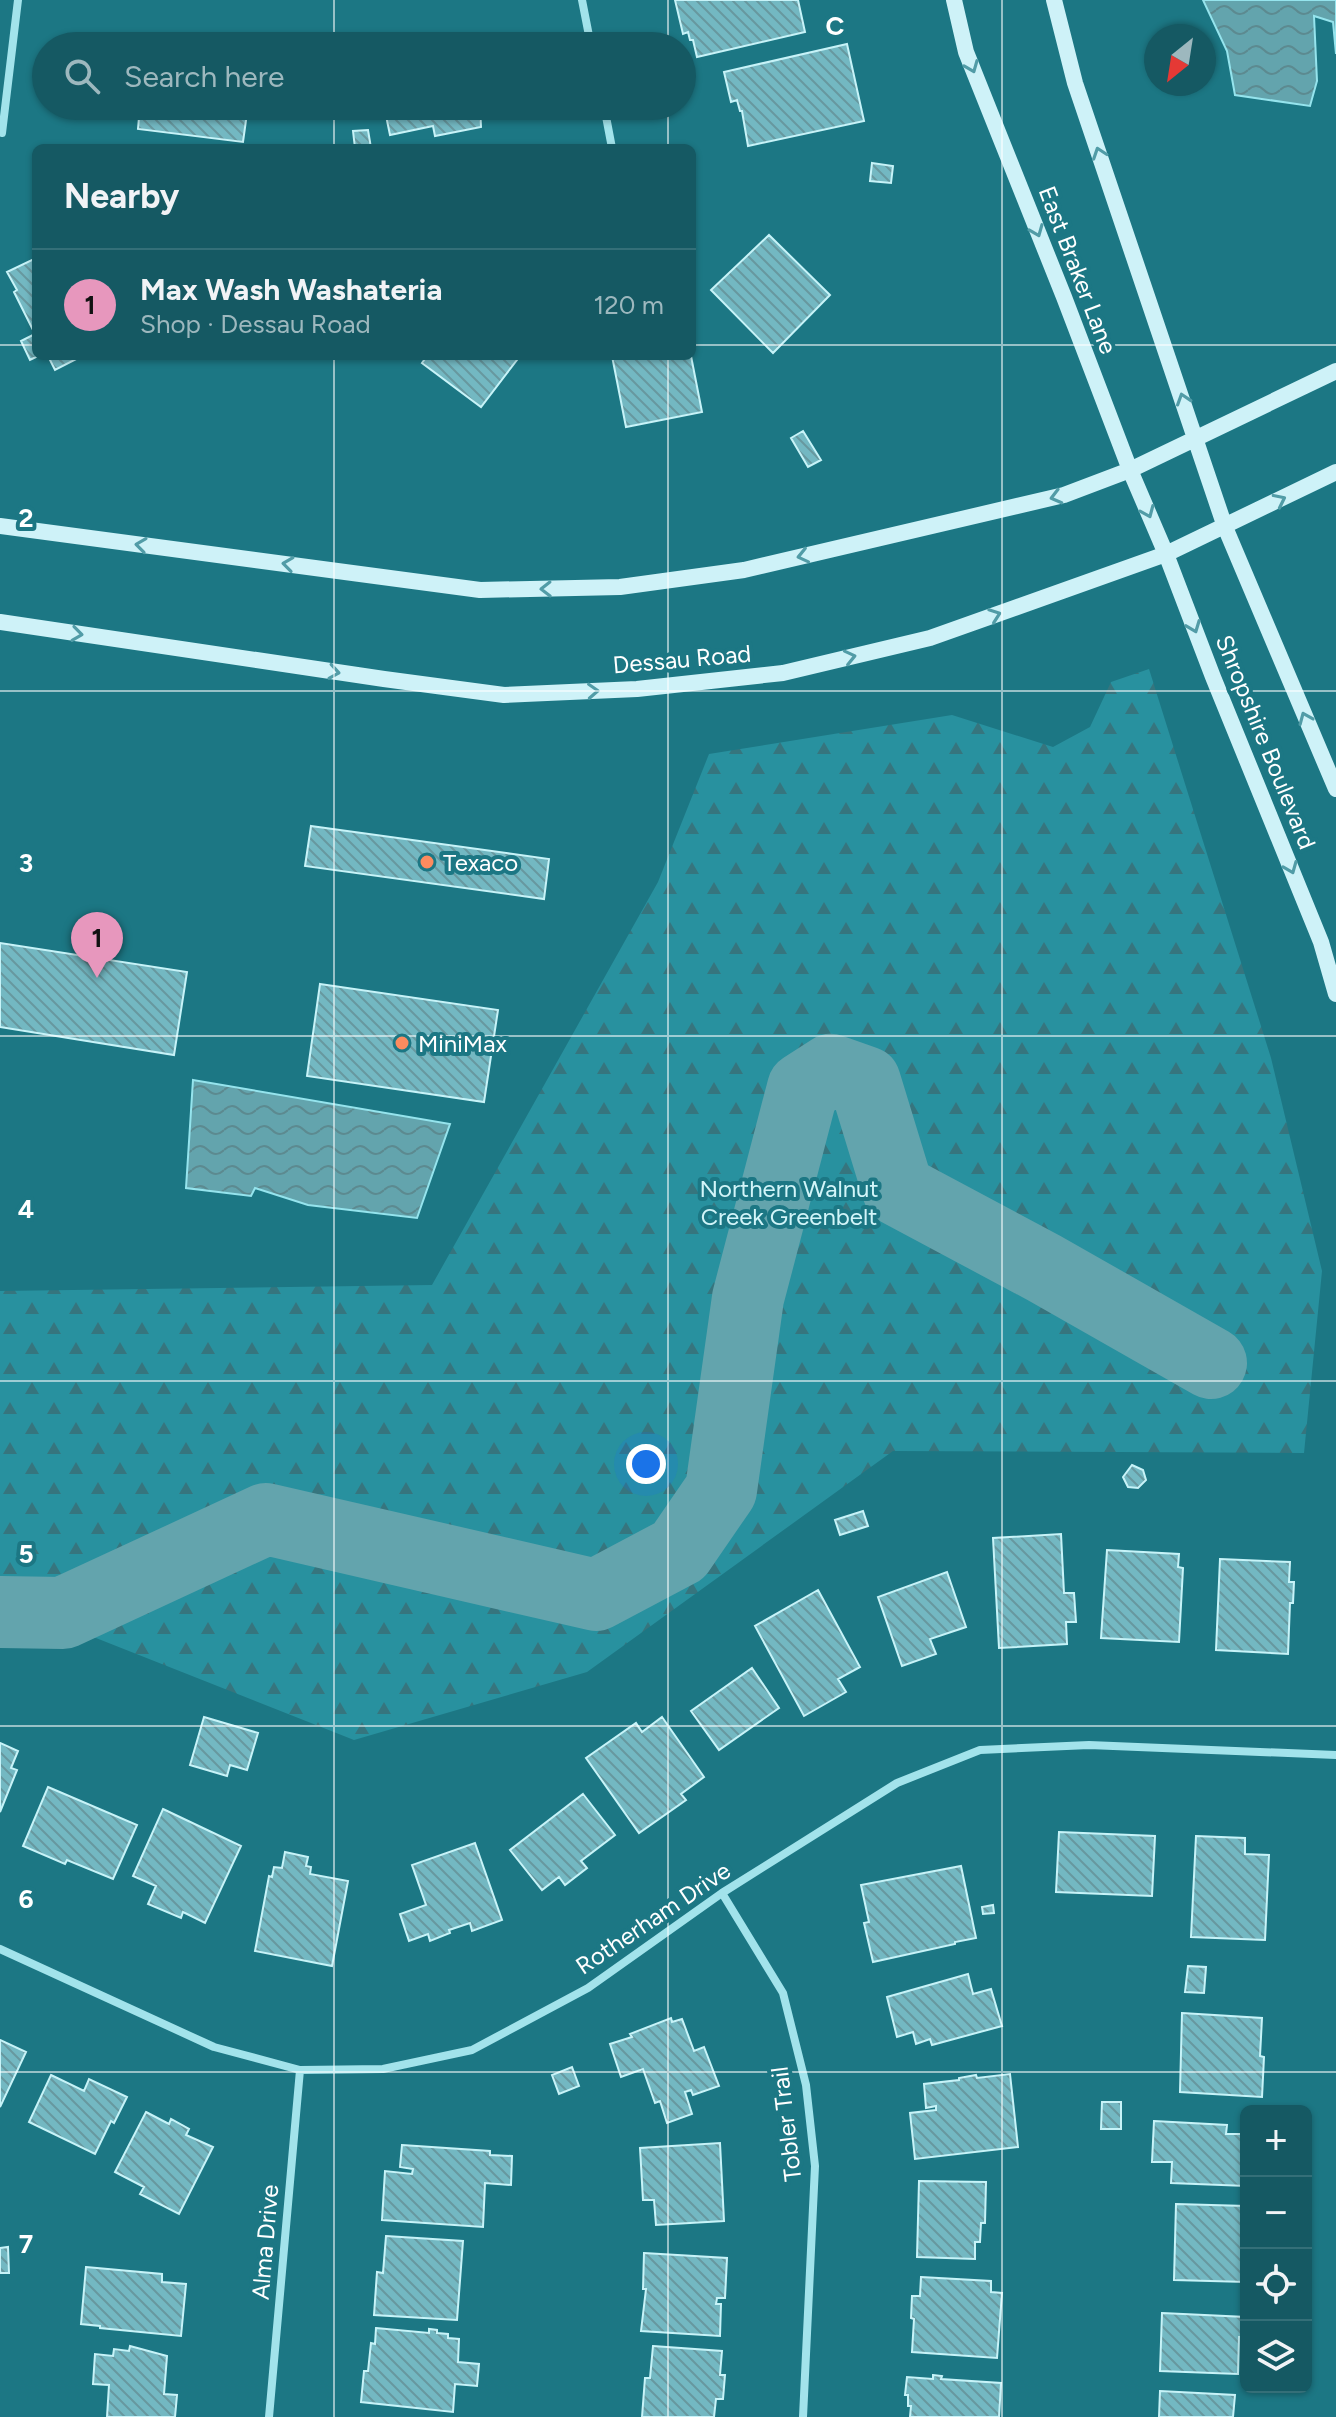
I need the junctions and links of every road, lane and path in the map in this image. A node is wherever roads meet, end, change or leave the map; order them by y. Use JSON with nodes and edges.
{"nodes":[{"id":1,"x":18,"y":0,"type":"edge"},
{"id":2,"x":582,"y":0,"type":"edge"},
{"id":3,"x":954,"y":0,"type":"edge"},
{"id":4,"x":1054,"y":0,"type":"edge"},
{"id":5,"x":588,"y":32,"type":"edge"},
{"id":6,"x":607,"y":120,"type":"edge"},
{"id":7,"x":2,"y":133,"type":"dead end"},
{"id":8,"x":611,"y":144,"type":"edge"},
{"id":9,"x":1336,"y":371,"type":"edge"},
{"id":10,"x":1196,"y":439,"type":"junction"},
{"id":11,"x":1130,"y":470,"type":"junction"},
{"id":12,"x":1336,"y":472,"type":"edge"},
{"id":13,"x":0,"y":526,"type":"edge"},
{"id":14,"x":1225,"y":527,"type":"junction"},
{"id":15,"x":1166,"y":554,"type":"junction"},
{"id":16,"x":0,"y":622,"type":"edge"},
{"id":17,"x":1336,"y":789,"type":"edge"},
{"id":18,"x":1336,"y":994,"type":"edge"},
{"id":19,"x":1336,"y":1755,"type":"edge"},
{"id":20,"x":722,"y":1893,"type":"junction"},
{"id":21,"x":0,"y":1949,"type":"edge"},
{"id":22,"x":300,"y":2070,"type":"junction"},
{"id":23,"x":269,"y":2417,"type":"edge"},
{"id":24,"x":803,"y":2417,"type":"edge"}],
"edges":[{"from":1,"to":7,"type":"street"},
{"from":2,"to":5,"type":"street"},
{"from":3,"to":11,"type":"main road","name":"East Braker Lane","one_way":true},
{"from":10,"to":4,"type":"main road","one_way":true},
{"from":6,"to":8,"type":"street"},
{"from":9,"to":10,"type":"main road"},
{"from":10,"to":11,"type":"main road"},
{"from":10,"to":14,"type":"main road"},
{"from":11,"to":13,"type":"main road","one_way":true},
{"from":11,"to":15,"type":"main road","name":"East Braker Lane","one_way":true},
{"from":14,"to":12,"type":"main road","name":"Dessau Road","one_way":true},
{"from":14,"to":15,"type":"main road","name":"Dessau Road"},
{"from":17,"to":14,"type":"main road","name":"Shropshire Boulevard","one_way":true},
{"from":16,"to":15,"type":"main road","name":"Dessau Road","one_way":true},
{"from":15,"to":18,"type":"main road","name":"Shropshire Boulevard","one_way":true},
{"from":19,"to":20,"type":"street","name":"Rotherham Drive"},
{"from":20,"to":22,"type":"street","name":"Rotherham Drive"},
{"from":20,"to":24,"type":"street","name":"Tobler Trail"},
{"from":21,"to":22,"type":"street","name":"Rotherham Drive"},
{"from":22,"to":23,"type":"street","name":"Alma Drive"}]}
